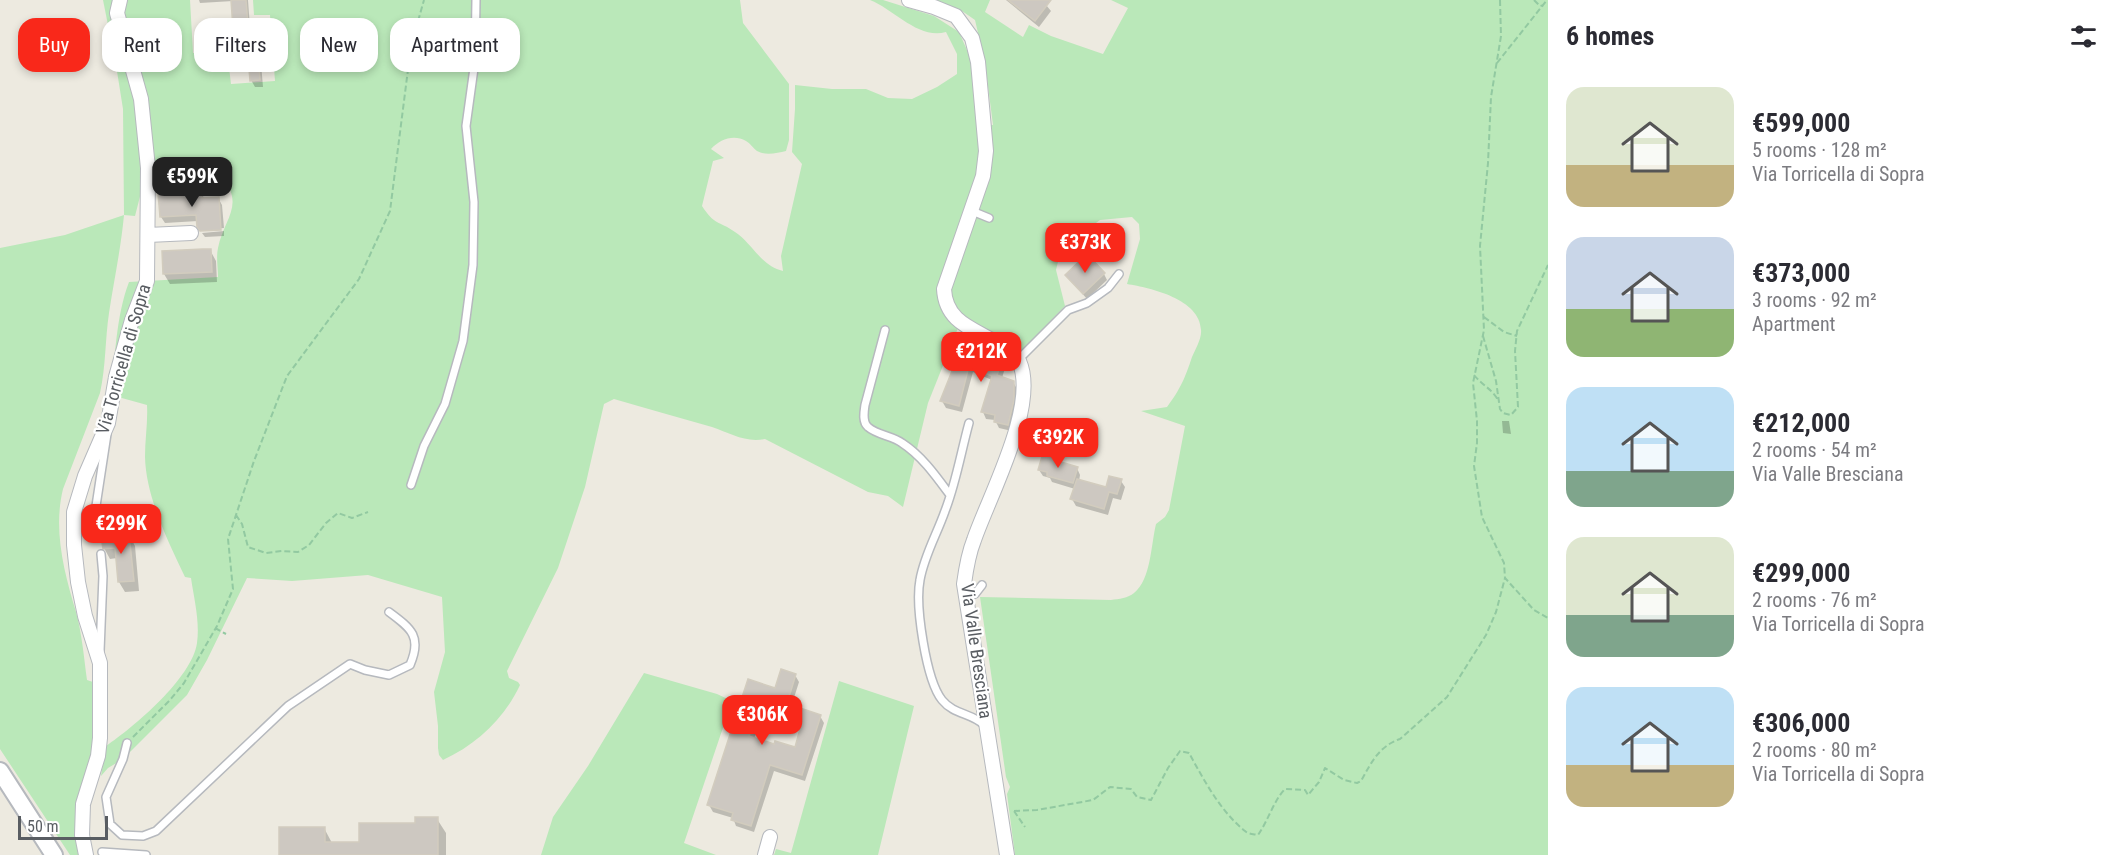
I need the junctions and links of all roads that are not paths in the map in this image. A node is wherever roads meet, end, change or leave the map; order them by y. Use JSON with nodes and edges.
{"nodes":[{"id":1,"x":120,"y":0,"type":"edge"},
{"id":2,"x":476,"y":0,"type":"edge"},
{"id":3,"x":911,"y":0,"type":"edge"},
{"id":4,"x":972,"y":211,"type":"junction"},
{"id":5,"x":989,"y":218,"type":"dead end"},
{"id":6,"x":191,"y":233,"type":"dead end"},
{"id":7,"x":148,"y":235,"type":"junction"},
{"id":8,"x":1119,"y":274,"type":"dead end"},
{"id":9,"x":885,"y":330,"type":"dead end"},
{"id":10,"x":1018,"y":360,"type":"junction"},
{"id":11,"x":108,"y":423,"type":"junction"},
{"id":12,"x":969,"y":423,"type":"dead end"},
{"id":13,"x":411,"y":485,"type":"dead end"},
{"id":14,"x":950,"y":495,"type":"junction"},
{"id":15,"x":94,"y":519,"type":"dead end"},
{"id":16,"x":101,"y":554,"type":"dead end"},
{"id":17,"x":982,"y":585,"type":"dead end"},
{"id":18,"x":975,"y":594,"type":"dead end"},
{"id":19,"x":389,"y":612,"type":"dead end"},
{"id":20,"x":100,"y":663,"type":"junction"},
{"id":21,"x":988,"y":729,"type":"junction"},
{"id":22,"x":127,"y":743,"type":"road end"},
{"id":23,"x":0,"y":771,"type":"edge"},
{"id":24,"x":770,"y":837,"type":"dead end"},
{"id":25,"x":102,"y":852,"type":"dead end"},
{"id":26,"x":54,"y":855,"type":"edge"},
{"id":27,"x":86,"y":855,"type":"edge"},
{"id":28,"x":146,"y":855,"type":"edge"},
{"id":29,"x":765,"y":855,"type":"edge"},
{"id":30,"x":1007,"y":855,"type":"edge"}],
"edges":[{"from":1,"to":7,"type":"street","name":"Via Torricella di Sopra"},
{"from":2,"to":13,"type":"lane"},
{"from":3,"to":4,"type":"street"},
{"from":4,"to":5,"type":"lane"},
{"from":4,"to":10,"type":"street"},
{"from":6,"to":7,"type":"street"},
{"from":7,"to":11,"type":"street","name":"Via Torricella di Sopra"},
{"from":8,"to":10,"type":"lane"},
{"from":9,"to":14,"type":"lane"},
{"from":10,"to":21,"type":"street","name":"Via Valle Bresciana"},
{"from":11,"to":15,"type":"lane"},
{"from":11,"to":20,"type":"street","name":"Via Torricella di Sopra"},
{"from":12,"to":14,"type":"lane"},
{"from":14,"to":21,"type":"lane"},
{"from":16,"to":20,"type":"lane"},
{"from":17,"to":18,"type":"lane"},
{"from":19,"to":22,"type":"lane"},
{"from":20,"to":27,"type":"street","name":"Via Torricella di Sopra"},
{"from":21,"to":30,"type":"street","name":"Via Valle Bresciana"},
{"from":23,"to":26,"type":"street"},
{"from":24,"to":29,"type":"street"},
{"from":25,"to":28,"type":"lane"}]}
